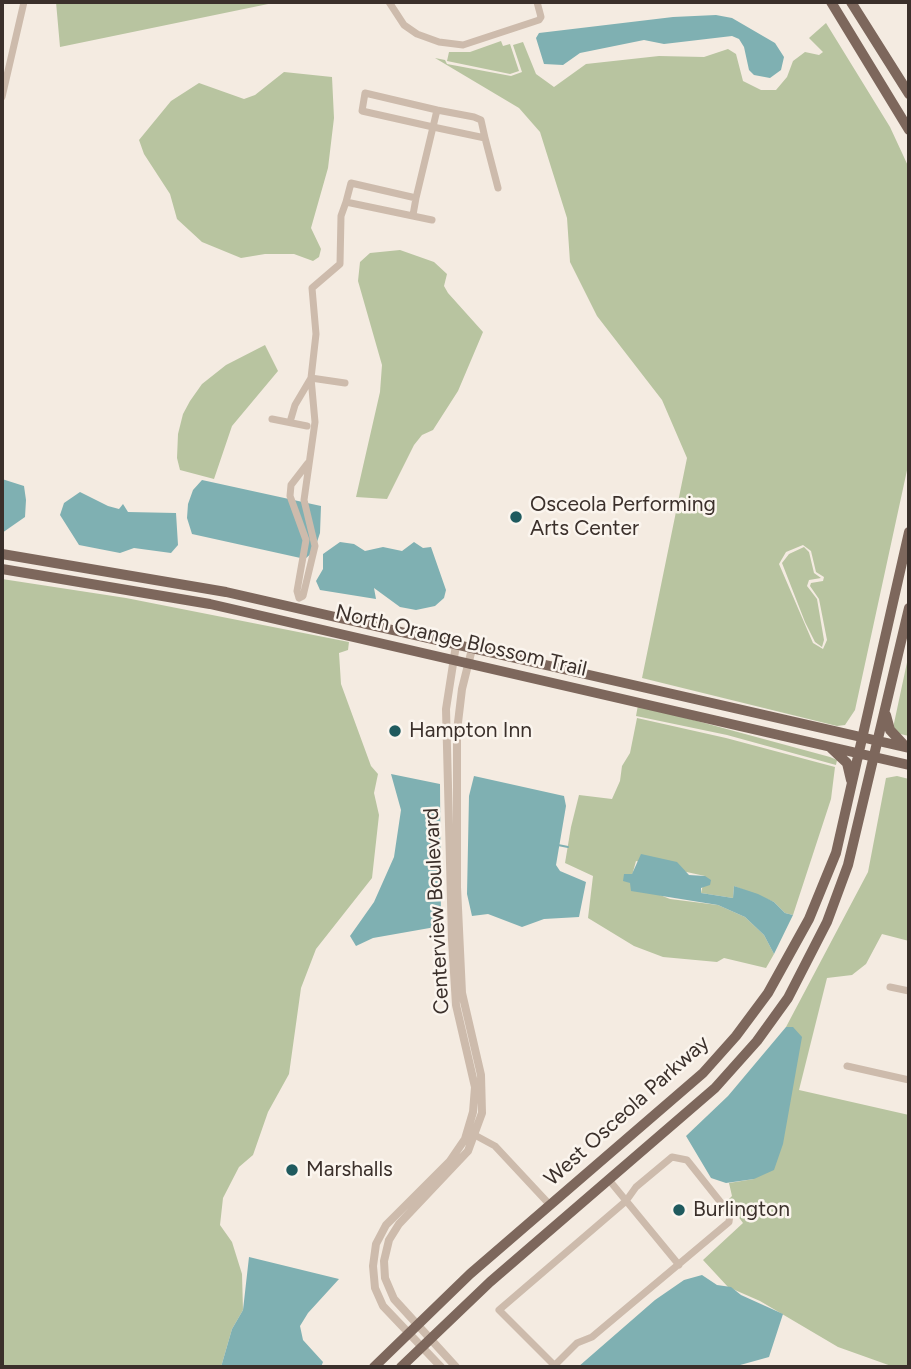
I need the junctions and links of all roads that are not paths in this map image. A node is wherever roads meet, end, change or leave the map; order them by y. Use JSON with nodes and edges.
{"nodes":[{"id":1,"x":23,"y":2,"type":"edge"},
{"id":2,"x":389,"y":2,"type":"edge"},
{"id":3,"x":537,"y":2,"type":"edge"},
{"id":4,"x":831,"y":2,"type":"edge"},
{"id":5,"x":851,"y":2,"type":"edge"},
{"id":6,"x":909,"y":93,"type":"edge"},
{"id":7,"x":2,"y":97,"type":"edge"},
{"id":8,"x":437,"y":110,"type":"junction"},
{"id":9,"x":433,"y":127,"type":"junction"},
{"id":10,"x":909,"y":130,"type":"edge"},
{"id":11,"x":485,"y":138,"type":"junction"},
{"id":12,"x":498,"y":188,"type":"dead end"},
{"id":13,"x":416,"y":198,"type":"junction"},
{"id":14,"x":346,"y":202,"type":"junction"},
{"id":15,"x":413,"y":215,"type":"junction"},
{"id":16,"x":432,"y":220,"type":"dead end"},
{"id":17,"x":311,"y":377,"type":"junction"},
{"id":18,"x":345,"y":383,"type":"dead end"},
{"id":19,"x":272,"y":419,"type":"dead end"},
{"id":20,"x":290,"y":422,"type":"junction"},
{"id":21,"x":307,"y":426,"type":"dead end"},
{"id":22,"x":308,"y":463,"type":"junction"},
{"id":23,"x":295,"y":481,"type":"junction"},
{"id":24,"x":307,"y":486,"type":"junction"},
{"id":25,"x":305,"y":503,"type":"junction"},
{"id":26,"x":295,"y":506,"type":"junction"},
{"id":27,"x":909,"y":532,"type":"edge"},
{"id":28,"x":2,"y":554,"type":"edge"},
{"id":29,"x":36,"y":559,"type":"junction"},
{"id":30,"x":78,"y":565,"type":"junction"},
{"id":31,"x":2,"y":569,"type":"edge"},
{"id":32,"x":38,"y":574,"type":"junction"},
{"id":33,"x":293,"y":607,"type":"junction"},
{"id":34,"x":909,"y":608,"type":"edge"},
{"id":35,"x":268,"y":617,"type":"junction"},
{"id":36,"x":456,"y":645,"type":"junction"},
{"id":37,"x":472,"y":649,"type":"junction"},
{"id":38,"x":454,"y":659,"type":"junction"},
{"id":39,"x":469,"y":662,"type":"junction"},
{"id":40,"x":885,"y":708,"type":"junction"},
{"id":41,"x":864,"y":737,"type":"junction"},
{"id":42,"x":878,"y":740,"type":"junction"},
{"id":43,"x":830,"y":747,"type":"junction"},
{"id":44,"x":908,"y":747,"type":"edge"},
{"id":45,"x":860,"y":754,"type":"junction"},
{"id":46,"x":874,"y":757,"type":"junction"},
{"id":47,"x":453,"y":760,"type":"junction"},
{"id":48,"x":909,"y":765,"type":"edge"},
{"id":49,"x":851,"y":790,"type":"junction"},
{"id":50,"x":890,"y":987,"type":"dead end"},
{"id":51,"x":909,"y":991,"type":"edge"},
{"id":52,"x":847,"y":1066,"type":"dead end"},
{"id":53,"x":909,"y":1080,"type":"edge"},
{"id":54,"x":472,"y":1133,"type":"junction"},
{"id":55,"x":609,"y":1180,"type":"junction"},
{"id":56,"x":626,"y":1201,"type":"junction"},
{"id":57,"x":550,"y":1205,"type":"junction"},
{"id":58,"x":376,"y":1244,"type":"junction"},
{"id":59,"x":386,"y":1247,"type":"junction"},
{"id":60,"x":679,"y":1265,"type":"junction"},
{"id":61,"x":415,"y":1325,"type":"junction"},
{"id":62,"x":407,"y":1333,"type":"junction"},
{"id":63,"x":424,"y":1343,"type":"junction"},
{"id":64,"x":554,"y":1366,"type":"edge"},
{"id":65,"x":374,"y":1367,"type":"edge"},
{"id":66,"x":401,"y":1367,"type":"edge"},
{"id":67,"x":441,"y":1367,"type":"edge"},
{"id":68,"x":456,"y":1367,"type":"edge"}],
"edges":[{"from":1,"to":7,"type":"street"},
{"from":2,"to":3,"type":"street"},
{"from":4,"to":10,"type":"main road"},
{"from":5,"to":6,"type":"main road"},
{"from":8,"to":9,"type":"street"},
{"from":8,"to":9,"type":"street"},
{"from":8,"to":11,"type":"street"},
{"from":9,"to":11,"type":"street"},
{"from":9,"to":13,"type":"street"},
{"from":11,"to":12,"type":"street"},
{"from":13,"to":14,"type":"street"},
{"from":13,"to":15,"type":"street"},
{"from":14,"to":15,"type":"street"},
{"from":14,"to":17,"type":"street"},
{"from":15,"to":16,"type":"street"},
{"from":17,"to":18,"type":"street"},
{"from":17,"to":20,"type":"street"},
{"from":17,"to":22,"type":"street"},
{"from":19,"to":20,"type":"street"},
{"from":20,"to":21,"type":"street"},
{"from":22,"to":23,"type":"street"},
{"from":22,"to":24,"type":"street"},
{"from":23,"to":24,"type":"street"},
{"from":23,"to":26,"type":"street"},
{"from":24,"to":25,"type":"street"},
{"from":25,"to":26,"type":"street"},
{"from":25,"to":26,"type":"street"},
{"from":27,"to":41,"type":"main road","name":"West Osceola Parkway"},
{"from":28,"to":29,"type":"main road","name":"North Orange Blossom Trail"},
{"from":29,"to":30,"type":"main road","name":"North Orange Blossom Trail"},
{"from":29,"to":31,"type":"main road"},
{"from":30,"to":32,"type":"main road"},
{"from":30,"to":33,"type":"main road","name":"North Orange Blossom Trail"},
{"from":31,"to":32,"type":"main road","name":"North Orange Blossom Trail"},
{"from":32,"to":35,"type":"main road","name":"North Orange Blossom Trail"},
{"from":33,"to":35,"type":"main road"},
{"from":33,"to":36,"type":"main road","name":"North Orange Blossom Trail"},
{"from":34,"to":40,"type":"main road","name":"West Osceola Parkway"},
{"from":35,"to":38,"type":"main road","name":"North Orange Blossom Trail"},
{"from":36,"to":37,"type":"main road","name":"North Orange Blossom Trail"},
{"from":36,"to":38,"type":"street","name":"Centerview Boulevard"},
{"from":37,"to":39,"type":"street","name":"Centerview Boulevard"},
{"from":37,"to":41,"type":"main road","name":"North Orange Blossom Trail"},
{"from":38,"to":39,"type":"main road","name":"North Orange Blossom Trail"},
{"from":38,"to":47,"type":"street","name":"Centerview Boulevard"},
{"from":39,"to":43,"type":"main road","name":"North Orange Blossom Trail"},
{"from":39,"to":47,"type":"street","name":"Centerview Boulevard"},
{"from":40,"to":42,"type":"main road","name":"West Osceola Parkway"},
{"from":40,"to":44,"type":"main road"},
{"from":41,"to":42,"type":"main road","name":"North Orange Blossom Trail"},
{"from":41,"to":45,"type":"main road","name":"West Osceola Parkway"},
{"from":42,"to":44,"type":"main road","name":"North Orange Blossom Trail"},
{"from":42,"to":46,"type":"main road","name":"West Osceola Parkway"},
{"from":43,"to":45,"type":"main road","name":"North Orange Blossom Trail"},
{"from":43,"to":49,"type":"main road"},
{"from":45,"to":46,"type":"main road","name":"North Orange Blossom Trail"},
{"from":45,"to":49,"type":"main road","name":"West Osceola Parkway"},
{"from":46,"to":48,"type":"main road","name":"North Orange Blossom Trail"},
{"from":46,"to":55,"type":"main road","name":"West Osceola Parkway"},
{"from":47,"to":54,"type":"street","name":"Centerview Boulevard"},
{"from":49,"to":57,"type":"main road","name":"West Osceola Parkway"},
{"from":50,"to":51,"type":"street"},
{"from":52,"to":53,"type":"street"},
{"from":54,"to":57,"type":"street"},
{"from":54,"to":58,"type":"street","name":"Centerview Boulevard"},
{"from":54,"to":59,"type":"street","name":"Centerview Boulevard"},
{"from":55,"to":56,"type":"street"},
{"from":55,"to":63,"type":"main road","name":"West Osceola Parkway"},
{"from":56,"to":60,"type":"street"},
{"from":56,"to":60,"type":"street"},
{"from":56,"to":64,"type":"street"},
{"from":57,"to":61,"type":"main road","name":"West Osceola Parkway"},
{"from":58,"to":59,"type":"street"},
{"from":58,"to":62,"type":"street"},
{"from":59,"to":61,"type":"street"},
{"from":60,"to":64,"type":"street"},
{"from":61,"to":62,"type":"main road","name":"West Osceola Parkway"},
{"from":61,"to":63,"type":"street"},
{"from":62,"to":63,"type":"street"},
{"from":62,"to":65,"type":"main road","name":"West Osceola Parkway"},
{"from":63,"to":66,"type":"main road","name":"West Osceola Parkway"},
{"from":63,"to":67,"type":"street"},
{"from":63,"to":68,"type":"street"}]}
